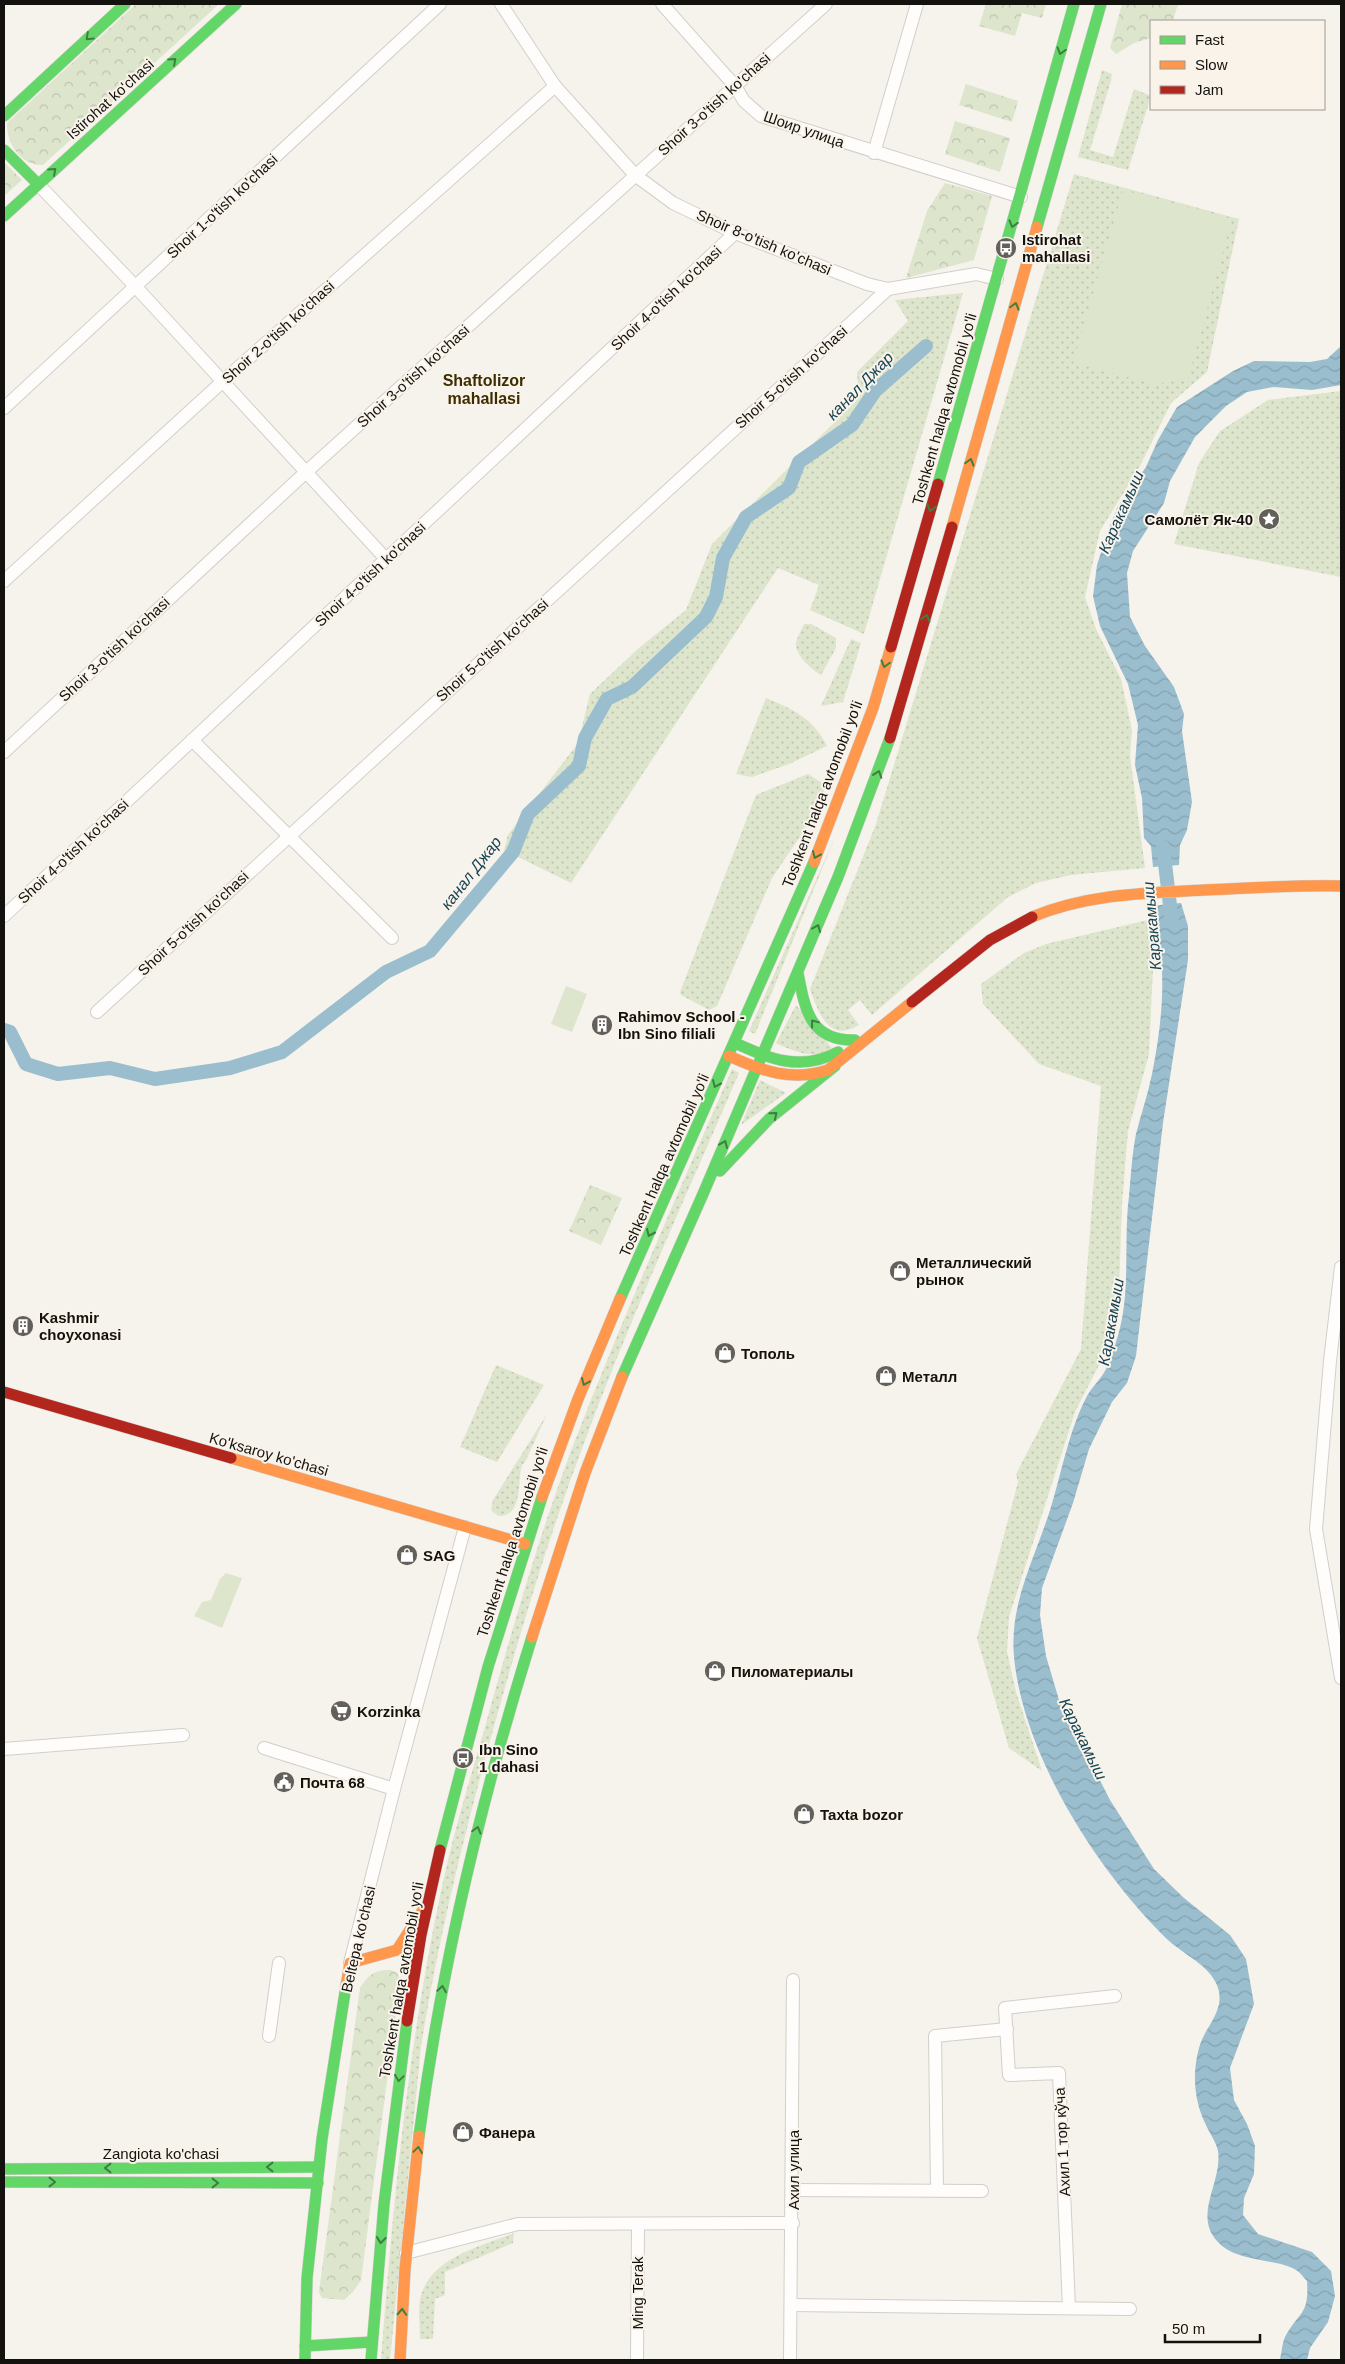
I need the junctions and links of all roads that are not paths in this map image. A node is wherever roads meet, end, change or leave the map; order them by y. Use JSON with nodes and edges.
{"nodes":[{"id":1,"x":125,"y":4,"type":"edge"},
{"id":2,"x":236,"y":4,"type":"edge"},
{"id":3,"x":440,"y":4,"type":"edge"},
{"id":4,"x":501,"y":4,"type":"edge"},
{"id":5,"x":662,"y":4,"type":"edge"},
{"id":6,"x":826,"y":4,"type":"edge"},
{"id":7,"x":917,"y":4,"type":"edge"},
{"id":8,"x":1074,"y":4,"type":"edge"},
{"id":9,"x":1101,"y":4,"type":"edge"},
{"id":10,"x":555,"y":86,"type":"junction"},
{"id":11,"x":734,"y":86,"type":"junction"},
{"id":12,"x":4,"y":116,"type":"edge"},
{"id":13,"x":4,"y":150,"type":"edge"},
{"id":14,"x":874,"y":153,"type":"junction"},
{"id":15,"x":636,"y":175,"type":"junction"},
{"id":16,"x":38,"y":184,"type":"junction"},
{"id":17,"x":1020,"y":198,"type":"junction"},
{"id":18,"x":4,"y":216,"type":"edge"},
{"id":19,"x":735,"y":233,"type":"junction"},
{"id":20,"x":998,"y":279,"type":"junction"},
{"id":21,"x":135,"y":286,"type":"junction"},
{"id":22,"x":888,"y":289,"type":"junction"},
{"id":23,"x":222,"y":382,"type":"junction"},
{"id":24,"x":4,"y":408,"type":"edge"},
{"id":25,"x":306,"y":473,"type":"junction"},
{"id":26,"x":386,"y":559,"type":"junction"},
{"id":27,"x":4,"y":581,"type":"edge"},
{"id":28,"x":192,"y":740,"type":"junction"},
{"id":29,"x":4,"y":752,"type":"edge"},
{"id":30,"x":836,"y":810,"type":"junction"},
{"id":31,"x":862,"y":820,"type":"junction"},
{"id":32,"x":289,"y":835,"type":"junction"},
{"id":33,"x":1341,"y":878,"type":"edge"},
{"id":34,"x":1217,"y":885,"type":"junction"},
{"id":35,"x":1341,"y":886,"type":"edge"},
{"id":36,"x":1132,"y":890,"type":"junction"},
{"id":37,"x":4,"y":916,"type":"edge"},
{"id":38,"x":392,"y":938,"type":"dead end"},
{"id":39,"x":798,"y":973,"type":"junction"},
{"id":40,"x":97,"y":1012,"type":"dead end"},
{"id":41,"x":855,"y":1040,"type":"junction"},
{"id":42,"x":735,"y":1043,"type":"junction"},
{"id":43,"x":762,"y":1055,"type":"junction"},
{"id":44,"x":728,"y":1056,"type":"junction"},
{"id":45,"x":835,"y":1066,"type":"junction"},
{"id":46,"x":756,"y":1069,"type":"junction"},
{"id":47,"x":705,"y":1189,"type":"junction"},
{"id":48,"x":1341,"y":1267,"type":"edge"},
{"id":49,"x":4,"y":1392,"type":"edge"},
{"id":50,"x":466,"y":1527,"type":"junction"},
{"id":51,"x":525,"y":1544,"type":"junction"},
{"id":52,"x":1341,"y":1678,"type":"edge"},
{"id":53,"x":183,"y":1736,"type":"dead end"},
{"id":54,"x":264,"y":1748,"type":"dead end"},
{"id":55,"x":4,"y":1749,"type":"edge"},
{"id":56,"x":394,"y":1789,"type":"junction"},
{"id":57,"x":427,"y":1902,"type":"junction"},
{"id":58,"x":401,"y":1957,"type":"junction"},
{"id":59,"x":279,"y":1963,"type":"dead end"},
{"id":60,"x":350,"y":1963,"type":"junction"},
{"id":61,"x":413,"y":1978,"type":"junction"},
{"id":62,"x":793,"y":1980,"type":"dead end"},
{"id":63,"x":1115,"y":1996,"type":"dead end"},
{"id":64,"x":1007,"y":2029,"type":"junction"},
{"id":65,"x":269,"y":2036,"type":"dead end"},
{"id":66,"x":319,"y":2167,"type":"junction"},
{"id":67,"x":4,"y":2169,"type":"edge"},
{"id":68,"x":4,"y":2182,"type":"edge"},
{"id":69,"x":318,"y":2183,"type":"junction"},
{"id":70,"x":793,"y":2190,"type":"junction"},
{"id":71,"x":937,"y":2190,"type":"junction"},
{"id":72,"x":982,"y":2191,"type":"dead end"},
{"id":73,"x":793,"y":2223,"type":"junction"},
{"id":74,"x":638,"y":2225,"type":"junction"},
{"id":75,"x":406,"y":2253,"type":"junction"},
{"id":76,"x":791,"y":2305,"type":"junction"},
{"id":77,"x":1069,"y":2308,"type":"junction"},
{"id":78,"x":1130,"y":2309,"type":"dead end"},
{"id":79,"x":372,"y":2342,"type":"junction"},
{"id":80,"x":305,"y":2346,"type":"junction"},
{"id":81,"x":305,"y":2360,"type":"edge"},
{"id":82,"x":371,"y":2360,"type":"edge"},
{"id":83,"x":400,"y":2360,"type":"edge"},
{"id":84,"x":637,"y":2360,"type":"edge"},
{"id":85,"x":790,"y":2360,"type":"edge"}],
"edges":[{"from":1,"to":12,"type":"main road","one_way":true},
{"from":16,"to":2,"type":"main road","name":"Istirohat ko'chasi","one_way":true},
{"from":3,"to":21,"type":"street","name":"Shoir 1-o'tish ko'chasi"},
{"from":4,"to":10,"type":"street","name":"Shoir 8-o'tish ko'chasi"},
{"from":5,"to":11,"type":"street","name":"Шоир улица"},
{"from":6,"to":11,"type":"street","name":"Shoir 3-o'tish ko'chasi"},
{"from":7,"to":14,"type":"street"},
{"from":8,"to":17,"type":"main road","name":"Toshkent halqa avtomobil yo'li","one_way":true},
{"from":31,"to":9,"type":"main road","one_way":true},
{"from":10,"to":15,"type":"street","name":"Shoir 8-o'tish ko'chasi"},
{"from":10,"to":23,"type":"street","name":"Shoir 2-o'tish ko'chasi"},
{"from":11,"to":14,"type":"street","name":"Шоир улица"},
{"from":11,"to":15,"type":"street","name":"Shoir 3-o'tish ko'chasi"},
{"from":13,"to":16,"type":"main road"},
{"from":14,"to":17,"type":"street","name":"Шоир улица"},
{"from":15,"to":19,"type":"street","name":"Shoir 8-o'tish ko'chasi"},
{"from":15,"to":25,"type":"street","name":"Shoir 3-o'tish ko'chasi"},
{"from":16,"to":18,"type":"main road","name":"Istirohat ko'chasi"},
{"from":16,"to":21,"type":"street"},
{"from":17,"to":20,"type":"main road","name":"Toshkent halqa avtomobil yo'li","one_way":true},
{"from":19,"to":22,"type":"street","name":"Shoir 8-o'tish ko'chasi"},
{"from":19,"to":26,"type":"street","name":"Shoir 4-o'tish ko'chasi"},
{"from":20,"to":22,"type":"street","name":"Shoir 8-o'tish ko'chasi"},
{"from":20,"to":30,"type":"main road","name":"Toshkent halqa avtomobil yo'li","one_way":true},
{"from":21,"to":23,"type":"street"},
{"from":21,"to":24,"type":"street","name":"Shoir 1-o'tish ko'chasi"},
{"from":22,"to":32,"type":"street","name":"Shoir 5-o'tish ko'chasi"},
{"from":23,"to":25,"type":"street"},
{"from":23,"to":27,"type":"street","name":"Shoir 2-o'tish ko'chasi"},
{"from":25,"to":26,"type":"street"},
{"from":25,"to":29,"type":"street","name":"Shoir 3-o'tish ko'chasi"},
{"from":26,"to":28,"type":"street","name":"Shoir 4-o'tish ko'chasi"},
{"from":28,"to":32,"type":"street"},
{"from":28,"to":37,"type":"street","name":"Shoir 4-o'tish ko'chasi"},
{"from":30,"to":31,"type":"main road"},
{"from":30,"to":42,"type":"main road","name":"Toshkent halqa avtomobil yo'li","one_way":true},
{"from":39,"to":31,"type":"main road","one_way":true},
{"from":32,"to":38,"type":"street"},
{"from":32,"to":40,"type":"street","name":"Shoir 5-o'tish ko'chasi"},
{"from":33,"to":34,"type":"main road"},
{"from":34,"to":35,"type":"main road"},
{"from":34,"to":36,"type":"main road"},
{"from":36,"to":41,"type":"main road"},
{"from":36,"to":45,"type":"main road"},
{"from":41,"to":39,"type":"main road","one_way":true},
{"from":39,"to":43,"type":"main road"},
{"from":41,"to":43,"type":"main road"},
{"from":42,"to":43,"type":"main road"},
{"from":42,"to":44,"type":"main road","name":"Toshkent halqa avtomobil yo'li"},
{"from":43,"to":46,"type":"main road"},
{"from":44,"to":46,"type":"main road"},
{"from":44,"to":51,"type":"main road","name":"Toshkent halqa avtomobil yo'li","one_way":true},
{"from":45,"to":46,"type":"main road"},
{"from":47,"to":45,"type":"main road","one_way":true},
{"from":47,"to":46,"type":"main road","one_way":true},
{"from":75,"to":47,"type":"main road","one_way":true},
{"from":48,"to":52,"type":"street"},
{"from":49,"to":50,"type":"main road","name":"Ko'ksaroy ko'chasi"},
{"from":50,"to":51,"type":"main road","name":"Ko'ksaroy ko'chasi"},
{"from":50,"to":56,"type":"street","name":"Beltepa ko'chasi"},
{"from":51,"to":57,"type":"main road","name":"Toshkent halqa avtomobil yo'li"},
{"from":53,"to":55,"type":"street"},
{"from":54,"to":56,"type":"street"},
{"from":56,"to":60,"type":"street","name":"Beltepa ko'chasi"},
{"from":57,"to":58,"type":"main road"},
{"from":57,"to":61,"type":"main road","name":"Toshkent halqa avtomobil yo'li"},
{"from":58,"to":60,"type":"main road"},
{"from":58,"to":61,"type":"main road"},
{"from":59,"to":65,"type":"street"},
{"from":60,"to":66,"type":"main road","name":"Beltepa ko'chasi"},
{"from":61,"to":79,"type":"main road","name":"Toshkent halqa avtomobil yo'li","one_way":true},
{"from":62,"to":70,"type":"street","name":"Ахил улица"},
{"from":63,"to":64,"type":"street","name":"Ахил 1 тор кўча"},
{"from":64,"to":71,"type":"street"},
{"from":64,"to":77,"type":"street","name":"Ахил 1 тор кўча"},
{"from":66,"to":67,"type":"main road","name":"Zangiota ko'chasi","one_way":true},
{"from":66,"to":69,"type":"main road","name":"Beltepa ko'chasi"},
{"from":68,"to":69,"type":"main road","name":"Zangiota ko'chasi","one_way":true},
{"from":69,"to":80,"type":"main road","name":"Beltepa ko'chasi"},
{"from":70,"to":71,"type":"street"},
{"from":70,"to":73,"type":"street","name":"Ахил улица"},
{"from":71,"to":72,"type":"street"},
{"from":73,"to":74,"type":"street"},
{"from":73,"to":76,"type":"street","name":"Ахил улица"},
{"from":74,"to":75,"type":"street"},
{"from":74,"to":84,"type":"street","name":"Ming Terak"},
{"from":83,"to":75,"type":"main road","one_way":true},
{"from":76,"to":77,"type":"street"},
{"from":76,"to":85,"type":"street","name":"Ахил улица"},
{"from":77,"to":78,"type":"street"},
{"from":79,"to":80,"type":"main road"},
{"from":79,"to":82,"type":"main road","name":"Toshkent halqa avtomobil yo'li"},
{"from":80,"to":81,"type":"main road","name":"Beltepa ko'chasi"}]}
